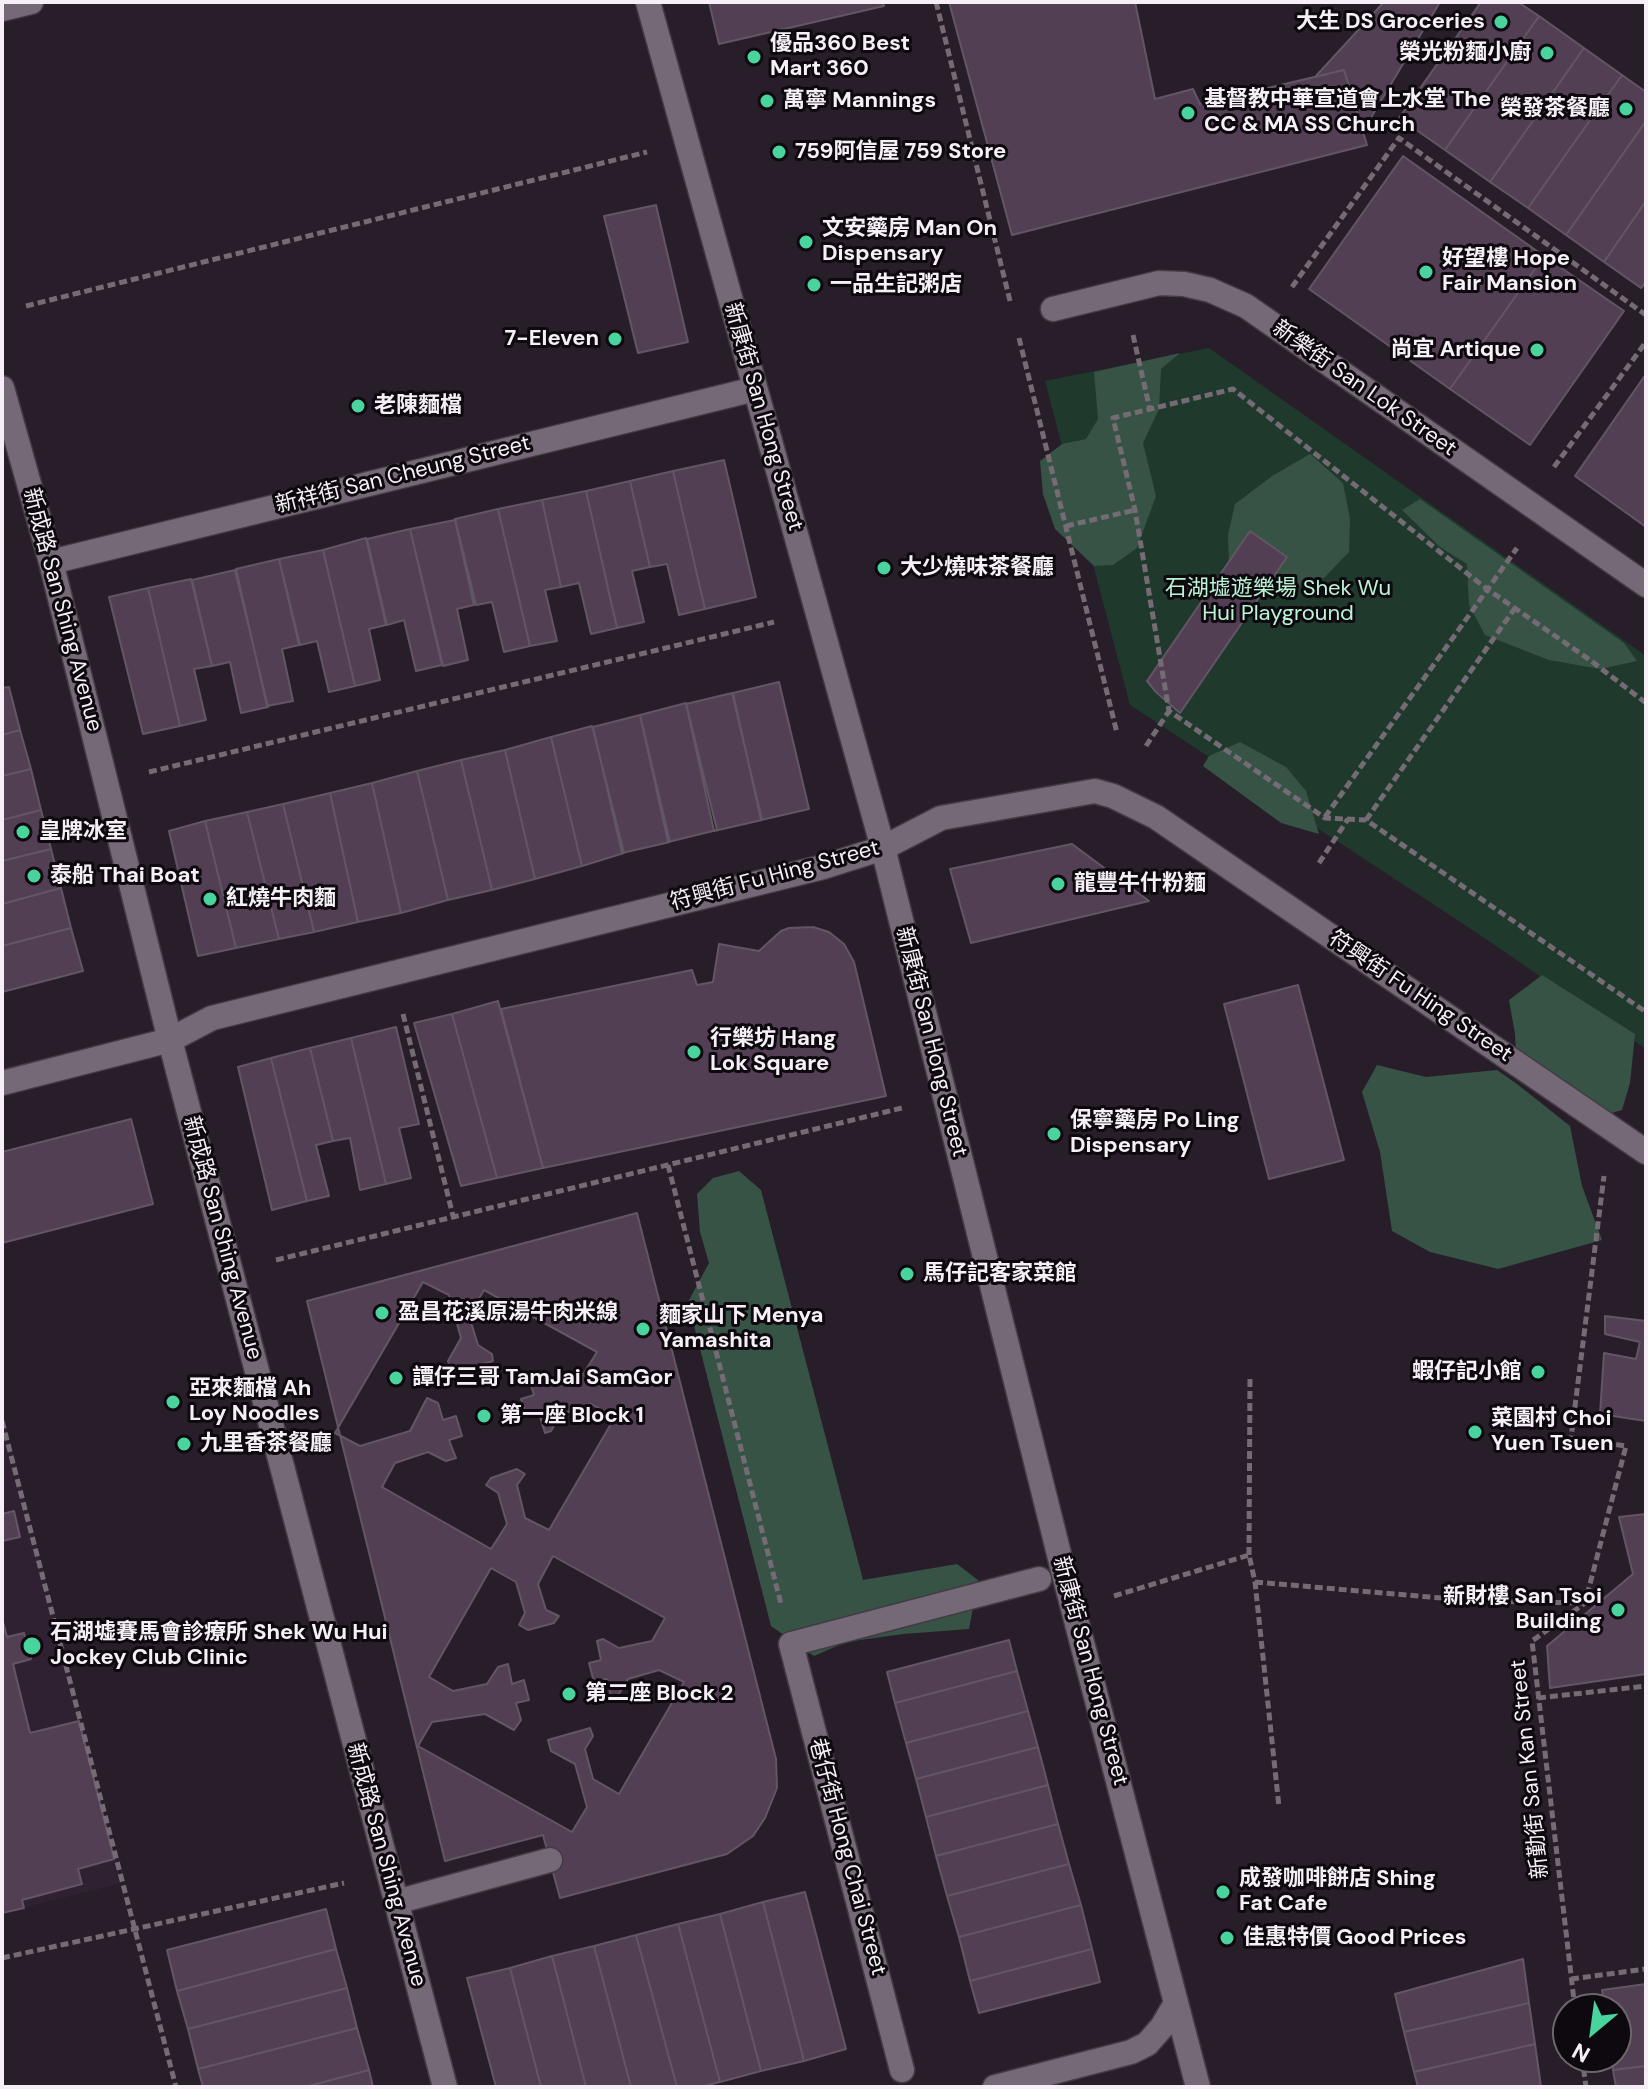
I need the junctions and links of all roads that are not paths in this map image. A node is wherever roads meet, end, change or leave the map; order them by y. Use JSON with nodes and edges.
{"nodes":[{"id":1,"x":31,"y":2,"type":"edge"},
{"id":2,"x":648,"y":2,"type":"edge"},
{"id":3,"x":2,"y":9,"type":"edge"},
{"id":4,"x":1053,"y":309,"type":"dead end"},
{"id":5,"x":2,"y":388,"type":"edge"},
{"id":6,"x":755,"y":389,"type":"junction"},
{"id":7,"x":51,"y":562,"type":"junction"},
{"id":8,"x":1646,"y":585,"type":"edge"},
{"id":9,"x":883,"y":848,"type":"junction"},
{"id":10,"x":170,"y":1040,"type":"junction"},
{"id":11,"x":2,"y":1083,"type":"edge"},
{"id":12,"x":1646,"y":1152,"type":"edge"},
{"id":13,"x":1039,"y":1579,"type":"dead end"},
{"id":14,"x":550,"y":1860,"type":"dead end"},
{"id":15,"x":396,"y":1902,"type":"junction"},
{"id":16,"x":1176,"y":2003,"type":"junction"},
{"id":17,"x":902,"y":2070,"type":"dead end"},
{"id":18,"x":445,"y":2087,"type":"edge"},
{"id":19,"x":995,"y":2087,"type":"edge"},
{"id":20,"x":1198,"y":2087,"type":"edge"}],
"edges":[{"from":1,"to":3,"type":"street"},
{"from":2,"to":6,"type":"street","name":"新康街 San Hong Street"},
{"from":4,"to":8,"type":"street","name":"新樂街 San Lok Street"},
{"from":5,"to":7,"type":"street","name":"新成路 San Shing Avenue"},
{"from":6,"to":7,"type":"street","name":"新祥街 San Cheung Street"},
{"from":6,"to":9,"type":"street","name":"新康街 San Hong Street"},
{"from":7,"to":10,"type":"street","name":"新成路 San Shing Avenue"},
{"from":9,"to":10,"type":"street","name":"符興街 Fu Hing Street"},
{"from":9,"to":12,"type":"street","name":"符興街 Fu Hing Street"},
{"from":9,"to":16,"type":"street","name":"新康街 San Hong Street"},
{"from":10,"to":11,"type":"street","name":"符興街 Fu Hing Street"},
{"from":10,"to":15,"type":"street","name":"新成路 San Shing Avenue"},
{"from":13,"to":17,"type":"street","name":"巷仔街 Hong Chai Street"},
{"from":14,"to":15,"type":"street"},
{"from":15,"to":18,"type":"street","name":"新成路 San Shing Avenue"},
{"from":16,"to":19,"type":"street"},
{"from":16,"to":20,"type":"street","name":"新康街 San Hong Street"}]}
